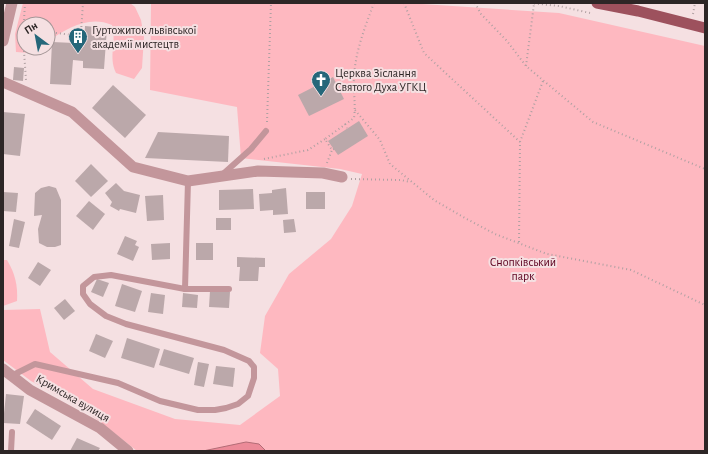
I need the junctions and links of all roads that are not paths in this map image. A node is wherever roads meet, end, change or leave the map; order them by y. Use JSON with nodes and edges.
{"nodes":[{"id":1,"x":12,"y":3,"type":"edge"},
{"id":2,"x":597,"y":3,"type":"edge"},
{"id":3,"x":5,"y":23,"type":"edge"},
{"id":4,"x":705,"y":28,"type":"edge"},
{"id":5,"x":3,"y":41,"type":"edge"},
{"id":6,"x":3,"y":82,"type":"edge"},
{"id":7,"x":266,"y":131,"type":"road end"},
{"id":8,"x":222,"y":175,"type":"junction"},
{"id":9,"x":342,"y":177,"type":"road end"},
{"id":10,"x":188,"y":181,"type":"junction"},
{"id":11,"x":229,"y":288,"type":"dead end"},
{"id":12,"x":186,"y":289,"type":"junction"},
{"id":13,"x":7,"y":373,"type":"edge"},
{"id":14,"x":12,"y":432,"type":"dead end"},
{"id":15,"x":11,"y":451,"type":"edge"},
{"id":16,"x":128,"y":451,"type":"edge"}],
"edges":[{"from":1,"to":3,"type":"street"},
{"from":2,"to":4,"type":"main road"},
{"from":3,"to":5,"type":"street"},
{"from":6,"to":10,"type":"street"},
{"from":7,"to":8,"type":"lane"},
{"from":8,"to":9,"type":"street"},
{"from":8,"to":10,"type":"street"},
{"from":10,"to":12,"type":"lane"},
{"from":11,"to":12,"type":"lane"},
{"from":12,"to":13,"type":"lane"},
{"from":13,"to":16,"type":"street","name":"Кримська вулиця"},
{"from":14,"to":15,"type":"lane"}]}
